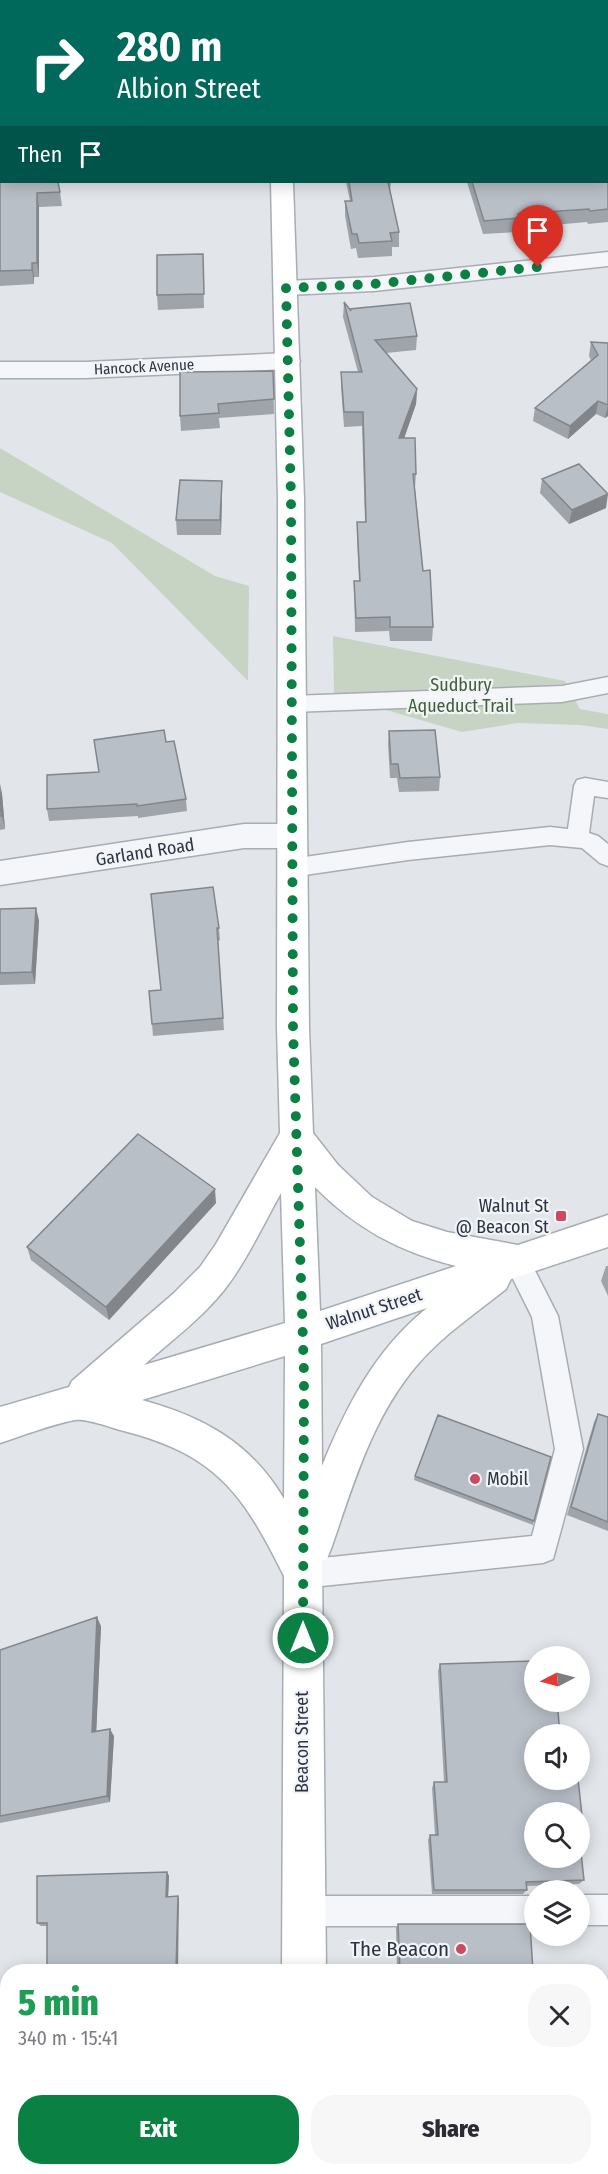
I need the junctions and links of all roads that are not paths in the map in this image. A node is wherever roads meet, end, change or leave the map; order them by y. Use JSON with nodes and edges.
{"nodes":[{"id":1,"x":282,"y":183,"type":"edge"},
{"id":2,"x":608,"y":259,"type":"edge"},
{"id":3,"x":286,"y":288,"type":"junction"},
{"id":4,"x":288,"y":361,"type":"junction"},
{"id":5,"x":0,"y":370,"type":"edge"},
{"id":6,"x":608,"y":685,"type":"edge"},
{"id":7,"x":291,"y":704,"type":"junction"},
{"id":8,"x":608,"y":790,"type":"edge"},
{"id":9,"x":577,"y":838,"type":"junction"},
{"id":10,"x":291,"y":852,"type":"junction"},
{"id":11,"x":608,"y":857,"type":"edge"},
{"id":12,"x":0,"y":873,"type":"edge"},
{"id":13,"x":296,"y":1136,"type":"junction"},
{"id":14,"x":608,"y":1231,"type":"edge"},
{"id":15,"x":517,"y":1261,"type":"junction"},
{"id":16,"x":303,"y":1333,"type":"junction"},
{"id":17,"x":76,"y":1401,"type":"junction"},
{"id":18,"x":0,"y":1425,"type":"edge"},
{"id":19,"x":303,"y":1574,"type":"junction"},
{"id":20,"x":590,"y":1910,"type":"edge"},
{"id":21,"x":608,"y":1910,"type":"edge"},
{"id":22,"x":303,"y":1911,"type":"junction"},
{"id":23,"x":524,"y":1911,"type":"edge"},
{"id":24,"x":304,"y":1964,"type":"edge"}],
"edges":[{"from":1,"to":3,"type":"main road","name":"Beacon Street"},
{"from":2,"to":3,"type":"street"},
{"from":3,"to":4,"type":"main road","name":"Beacon Street"},
{"from":4,"to":5,"type":"street","name":"Hancock Avenue"},
{"from":4,"to":7,"type":"main road","name":"Beacon Street"},
{"from":6,"to":7,"type":"lane"},
{"from":7,"to":10,"type":"main road","name":"Beacon Street"},
{"from":8,"to":9,"type":"lane"},
{"from":9,"to":10,"type":"lane"},
{"from":9,"to":11,"type":"lane"},
{"from":10,"to":12,"type":"street","name":"Garland Road"},
{"from":10,"to":13,"type":"main road","name":"Beacon Street"},
{"from":13,"to":15,"type":"main road"},
{"from":13,"to":16,"type":"main road","name":"Beacon Street"},
{"from":13,"to":17,"type":"main road"},
{"from":14,"to":15,"type":"main road","name":"Walnut Street"},
{"from":15,"to":16,"type":"main road","name":"Walnut Street"},
{"from":15,"to":19,"type":"main road"},
{"from":15,"to":19,"type":"lane"},
{"from":16,"to":17,"type":"main road","name":"Walnut Street"},
{"from":16,"to":19,"type":"main road","name":"Beacon Street"},
{"from":17,"to":18,"type":"main road","name":"Walnut Street"},
{"from":17,"to":19,"type":"main road"},
{"from":19,"to":22,"type":"main road","name":"Beacon Street"},
{"from":20,"to":21,"type":"lane"},
{"from":22,"to":23,"type":"lane"},
{"from":22,"to":24,"type":"main road","name":"Beacon Street"}]}
